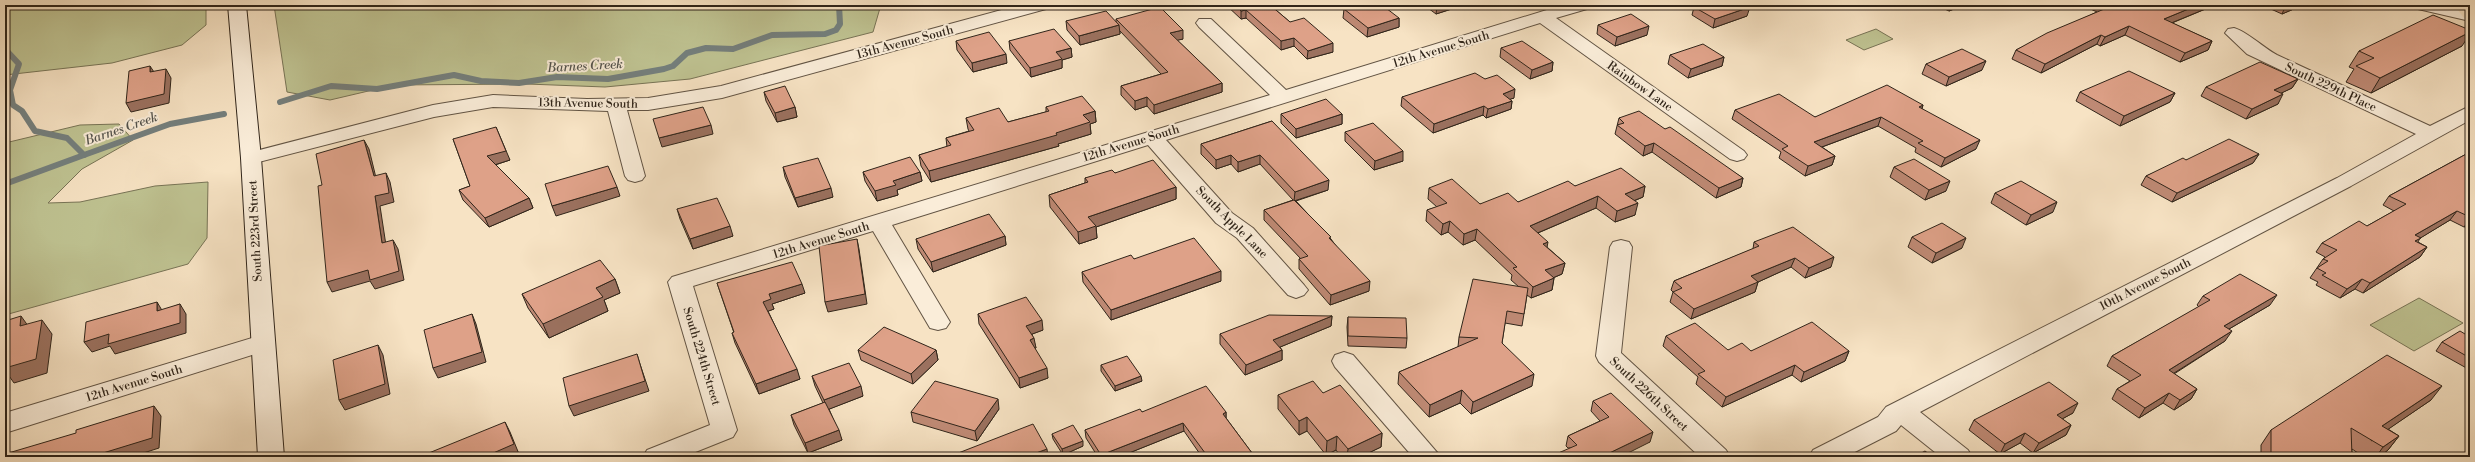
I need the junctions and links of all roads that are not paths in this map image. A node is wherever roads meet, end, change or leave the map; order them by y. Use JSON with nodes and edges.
{"nodes":[{"id":1,"x":237,"y":5,"type":"edge"},
{"id":2,"x":1040,"y":5,"type":"edge"},
{"id":3,"x":1582,"y":5,"type":"edge"},
{"id":4,"x":2424,"y":5,"type":"edge"},
{"id":5,"x":2463,"y":5,"type":"edge"},
{"id":6,"x":2470,"y":15,"type":"edge"},
{"id":7,"x":1543,"y":17,"type":"junction"},
{"id":8,"x":1205,"y":23,"type":"dead end"},
{"id":9,"x":2234,"y":33,"type":"dead end"},
{"id":10,"x":1283,"y":97,"type":"junction"},
{"id":11,"x":617,"y":105,"type":"junction"},
{"id":12,"x":2470,"y":112,"type":"edge"},
{"id":13,"x":2432,"y":134,"type":"junction"},
{"id":14,"x":1152,"y":137,"type":"junction"},
{"id":15,"x":1737,"y":155,"type":"dead end"},
{"id":16,"x":251,"y":158,"type":"junction"},
{"id":17,"x":635,"y":176,"type":"dead end"},
{"id":18,"x":880,"y":222,"type":"junction"},
{"id":19,"x":1621,"y":247,"type":"dead end"},
{"id":20,"x":680,"y":282,"type":"joint"},
{"id":21,"x":1296,"y":290,"type":"dead end"},
{"id":22,"x":938,"y":322,"type":"dead end"},
{"id":23,"x":262,"y":344,"type":"junction"},
{"id":24,"x":1344,"y":361,"type":"dead end"},
{"id":25,"x":1901,"y":411,"type":"junction"},
{"id":26,"x":5,"y":423,"type":"edge"},
{"id":27,"x":271,"y":457,"type":"edge"},
{"id":28,"x":656,"y":457,"type":"edge"},
{"id":29,"x":1428,"y":457,"type":"edge"},
{"id":30,"x":1717,"y":457,"type":"edge"},
{"id":31,"x":1822,"y":457,"type":"edge"},
{"id":32,"x":1959,"y":457,"type":"edge"}],
"edges":[{"from":1,"to":16,"type":"street","name":"South 223rd Street"},
{"from":2,"to":11,"type":"street","name":"13th Avenue South"},
{"from":3,"to":7,"type":"street","name":"12th Avenue South"},
{"from":4,"to":6,"type":"street"},
{"from":5,"to":6,"type":"main road"},
{"from":7,"to":10,"type":"street","name":"12th Avenue South"},
{"from":7,"to":15,"type":"street","name":"Rainbow Lane"},
{"from":8,"to":10,"type":"street"},
{"from":9,"to":13,"type":"street","name":"South 229th Place"},
{"from":10,"to":14,"type":"street","name":"12th Avenue South"},
{"from":11,"to":16,"type":"street","name":"13th Avenue South"},
{"from":11,"to":17,"type":"street"},
{"from":12,"to":13,"type":"street","name":"10th Avenue South"},
{"from":13,"to":25,"type":"street","name":"10th Avenue South"},
{"from":14,"to":18,"type":"street","name":"12th Avenue South"},
{"from":14,"to":21,"type":"street","name":"South Apple Lane"},
{"from":16,"to":23,"type":"street","name":"South 223rd Street"},
{"from":18,"to":20,"type":"street","name":"12th Avenue South"},
{"from":18,"to":22,"type":"street"},
{"from":19,"to":30,"type":"street","name":"South 226th Street"},
{"from":20,"to":28,"type":"street","name":"South 224th Street"},
{"from":23,"to":26,"type":"street","name":"12th Avenue South"},
{"from":23,"to":27,"type":"street","name":"South 223rd Street"},
{"from":24,"to":29,"type":"street"},
{"from":25,"to":31,"type":"street","name":"10th Avenue South"},
{"from":25,"to":32,"type":"street"}]}
